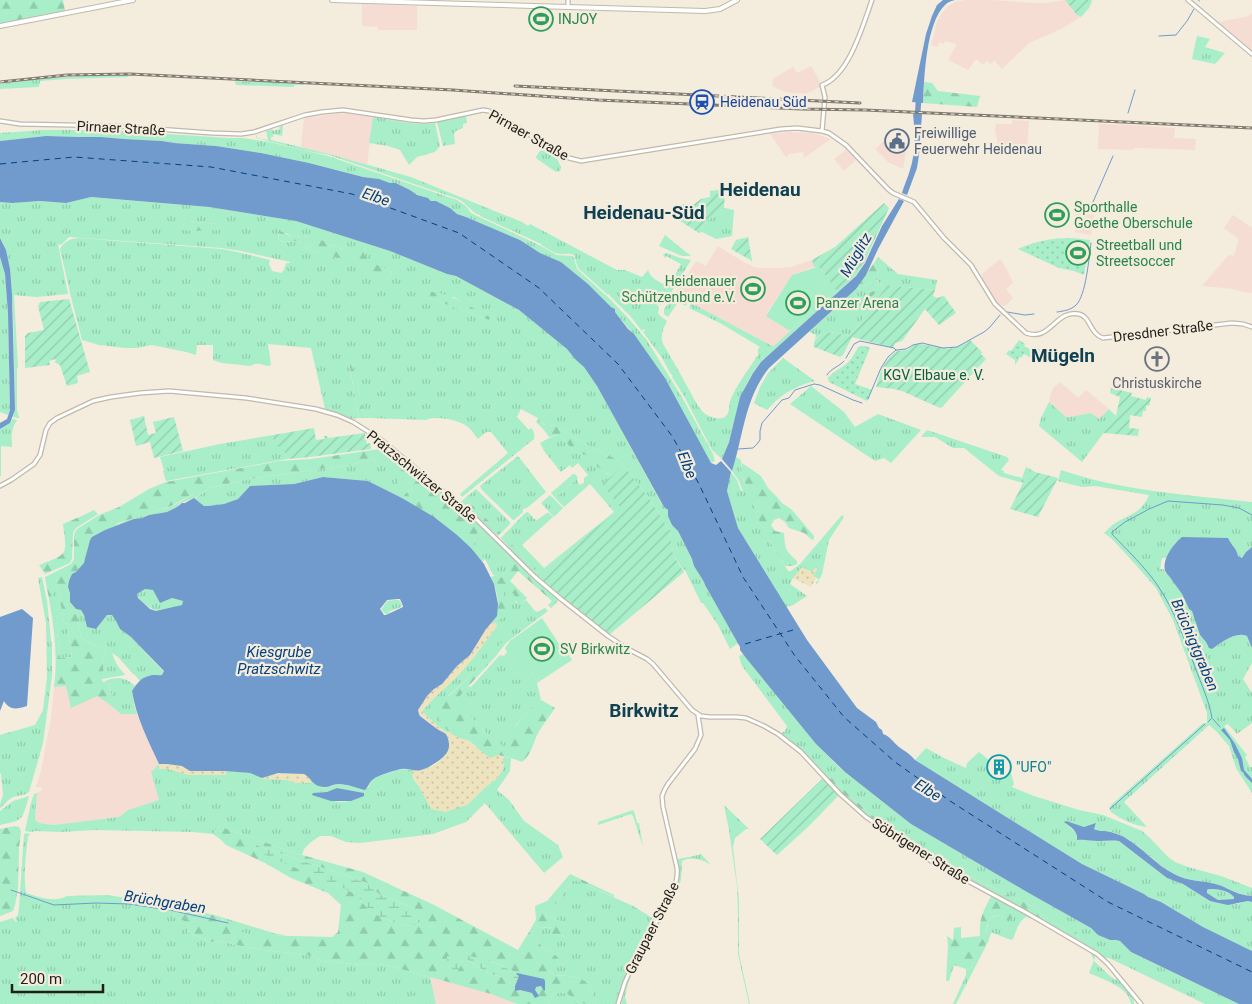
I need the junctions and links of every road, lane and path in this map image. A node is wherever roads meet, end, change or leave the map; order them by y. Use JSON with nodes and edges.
{"nodes":[{"id":1,"x":133,"y":0,"type":"edge"},
{"id":2,"x":332,"y":0,"type":"edge"},
{"id":3,"x":568,"y":0,"type":"edge"},
{"id":4,"x":737,"y":0,"type":"edge"},
{"id":5,"x":872,"y":0,"type":"edge"},
{"id":6,"x":1188,"y":0,"type":"edge"},
{"id":7,"x":568,"y":7,"type":"junction"},
{"id":8,"x":0,"y":26,"type":"edge"},
{"id":9,"x":1252,"y":54,"type":"edge"},
{"id":10,"x":0,"y":121,"type":"edge"},
{"id":11,"x":822,"y":130,"type":"junction"},
{"id":12,"x":914,"y":202,"type":"joint"},
{"id":13,"x":1252,"y":327,"type":"edge"},
{"id":14,"x":0,"y":486,"type":"edge"},
{"id":15,"x":698,"y":715,"type":"junction"},
{"id":16,"x":618,"y":1004,"type":"edge"},
{"id":17,"x":1141,"y":1004,"type":"edge"}],
"edges":[{"from":1,"to":8,"type":"main road"},
{"from":2,"to":7,"type":"main road"},
{"from":3,"to":7,"type":"street"},
{"from":4,"to":7,"type":"main road"},
{"from":5,"to":11,"type":"street"},
{"from":6,"to":9,"type":"street"},
{"from":10,"to":11,"type":"street","name":"Pirnaer Straße"},
{"from":11,"to":12,"type":"street","name":"Pirnaer Straße"},
{"from":12,"to":13,"type":"street","name":"Dresdner Straße"},
{"from":14,"to":15,"type":"street","name":"Pratzschwitzer Straße"},
{"from":15,"to":16,"type":"street","name":"Graupaer Straße"},
{"from":15,"to":17,"type":"street","name":"Söbrigener Straße"}]}
